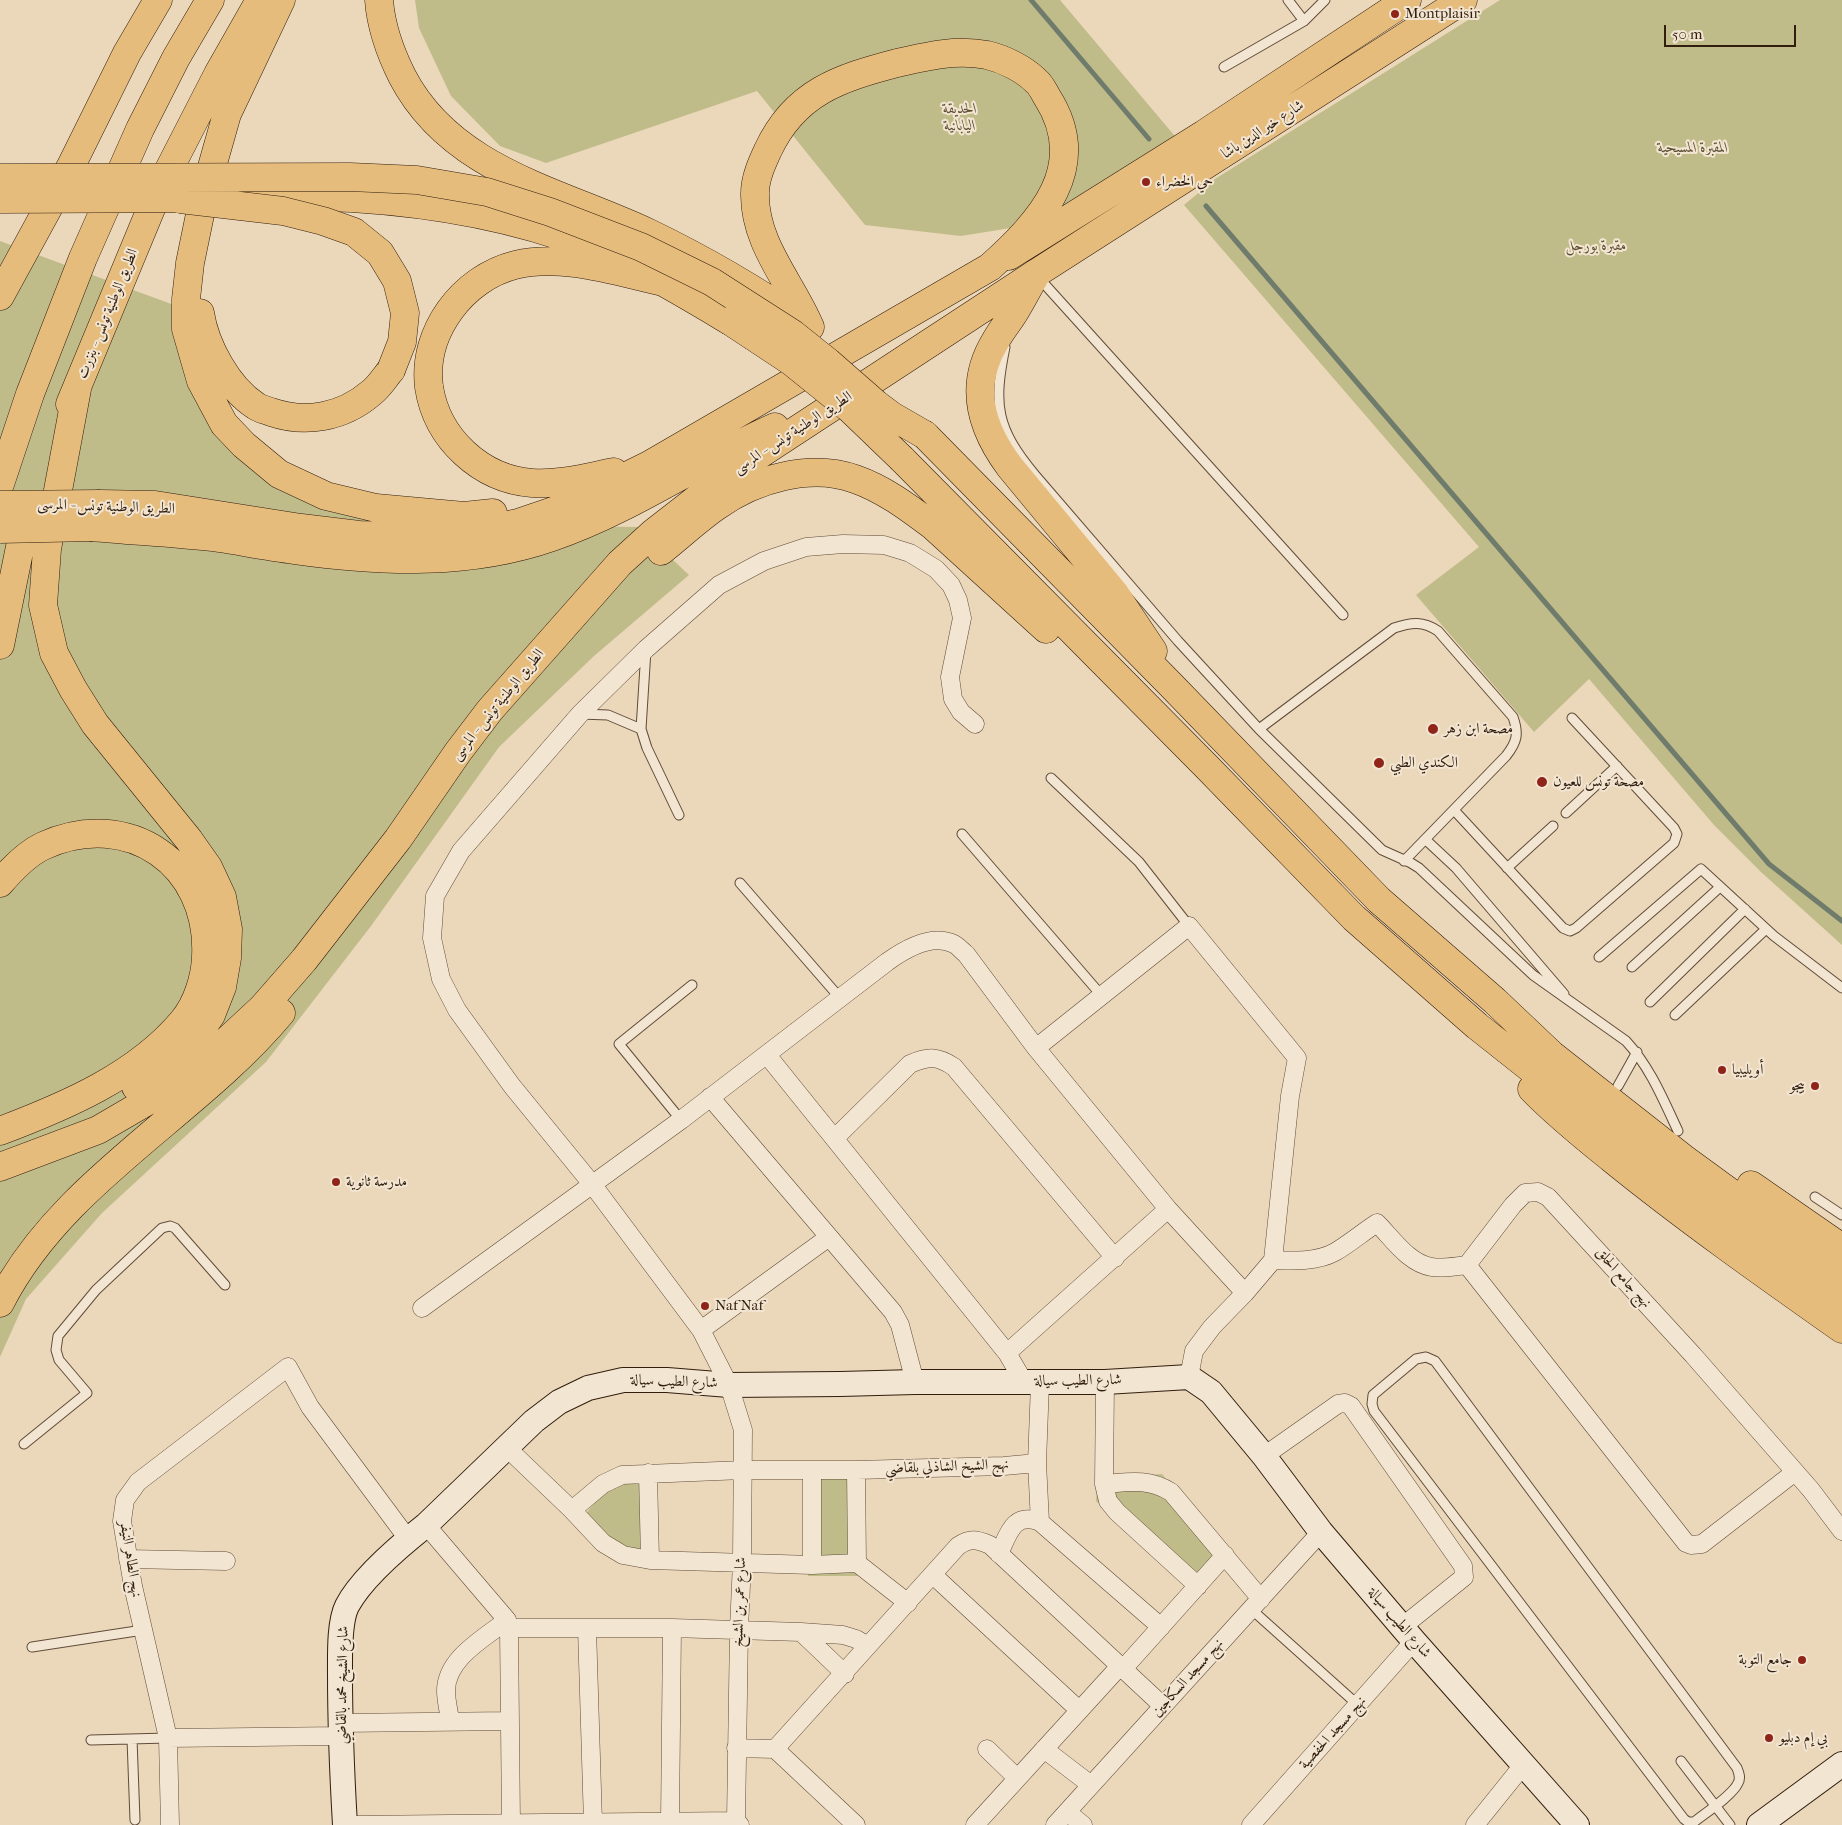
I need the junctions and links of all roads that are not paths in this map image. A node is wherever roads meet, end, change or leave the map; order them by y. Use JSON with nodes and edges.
{"nodes":[{"id":1,"x":158,"y":0,"type":"edge"},
{"id":2,"x":210,"y":0,"type":"edge"},
{"id":3,"x":260,"y":0,"type":"edge"},
{"id":4,"x":281,"y":0,"type":"edge"},
{"id":5,"x":380,"y":0,"type":"edge"},
{"id":6,"x":1288,"y":0,"type":"edge"},
{"id":7,"x":1325,"y":0,"type":"edge"},
{"id":8,"x":1407,"y":0,"type":"edge"},
{"id":9,"x":1464,"y":0,"type":"edge"},
{"id":10,"x":1304,"y":21,"type":"junction"},
{"id":11,"x":1224,"y":67,"type":"dead end"},
{"id":12,"x":0,"y":178,"type":"edge"},
{"id":13,"x":180,"y":198,"type":"junction"},
{"id":14,"x":0,"y":200,"type":"edge"},
{"id":15,"x":197,"y":230,"type":"junction"},
{"id":16,"x":990,"y":267,"type":"junction"},
{"id":17,"x":1035,"y":274,"type":"junction"},
{"id":18,"x":668,"y":283,"type":"junction"},
{"id":19,"x":0,"y":296,"type":"edge"},
{"id":20,"x":1017,"y":309,"type":"junction"},
{"id":21,"x":817,"y":332,"type":"junction"},
{"id":22,"x":77,"y":389,"type":"junction"},
{"id":23,"x":848,"y":398,"type":"junction"},
{"id":24,"x":925,"y":435,"type":"junction"},
{"id":25,"x":649,"y":465,"type":"junction"},
{"id":26,"x":0,"y":484,"type":"edge"},
{"id":27,"x":0,"y":505,"type":"edge"},
{"id":28,"x":562,"y":508,"type":"junction"},
{"id":29,"x":96,"y":516,"type":"junction"},
{"id":30,"x":0,"y":529,"type":"edge"},
{"id":31,"x":1343,"y":616,"type":"dead end"},
{"id":32,"x":558,"y":633,"type":"junction"},
{"id":33,"x":0,"y":645,"type":"edge"},
{"id":34,"x":646,"y":649,"type":"junction"},
{"id":35,"x":1171,"y":685,"type":"junction"},
{"id":36,"x":580,"y":714,"type":"junction"},
{"id":37,"x":1572,"y":718,"type":"dead end"},
{"id":38,"x":974,"y":724,"type":"dead end"},
{"id":39,"x":641,"y":729,"type":"junction"},
{"id":40,"x":1259,"y":729,"type":"junction"},
{"id":41,"x":1206,"y":766,"type":"junction"},
{"id":42,"x":1617,"y":766,"type":"junction"},
{"id":43,"x":1051,"y":778,"type":"dead end"},
{"id":44,"x":1454,"y":810,"type":"junction"},
{"id":45,"x":1566,"y":813,"type":"dead end"},
{"id":46,"x":679,"y":815,"type":"dead end"},
{"id":47,"x":1553,"y":826,"type":"dead end"},
{"id":48,"x":962,"y":834,"type":"dead end"},
{"id":49,"x":398,"y":839,"type":"junction"},
{"id":50,"x":1426,"y":840,"type":"junction"},
{"id":51,"x":1404,"y":861,"type":"junction"},
{"id":52,"x":1507,"y":868,"type":"junction"},
{"id":53,"x":0,"y":883,"type":"edge"},
{"id":54,"x":740,"y":883,"type":"dead end"},
{"id":55,"x":1720,"y":887,"type":"junction"},
{"id":56,"x":1746,"y":909,"type":"junction"},
{"id":57,"x":1189,"y":926,"type":"junction"},
{"id":58,"x":1766,"y":929,"type":"junction"},
{"id":59,"x":1599,"y":957,"type":"dead end"},
{"id":60,"x":1632,"y":967,"type":"dead end"},
{"id":61,"x":692,"y":986,"type":"dead end"},
{"id":62,"x":1842,"y":988,"type":"edge"},
{"id":63,"x":1102,"y":996,"type":"junction"},
{"id":64,"x":840,"y":998,"type":"junction"},
{"id":65,"x":1495,"y":1001,"type":"junction"},
{"id":66,"x":1650,"y":1002,"type":"dead end"},
{"id":67,"x":1572,"y":1004,"type":"junction"},
{"id":68,"x":1674,"y":1015,"type":"dead end"},
{"id":69,"x":1477,"y":1026,"type":"junction"},
{"id":70,"x":1036,"y":1048,"type":"junction"},
{"id":71,"x":1637,"y":1052,"type":"junction"},
{"id":72,"x":767,"y":1055,"type":"junction"},
{"id":73,"x":1618,"y":1086,"type":"junction"},
{"id":74,"x":710,"y":1097,"type":"junction"},
{"id":75,"x":682,"y":1120,"type":"junction"},
{"id":76,"x":0,"y":1131,"type":"edge"},
{"id":77,"x":1678,"y":1131,"type":"junction"},
{"id":78,"x":835,"y":1138,"type":"junction"},
{"id":79,"x":55,"y":1146,"type":"junction"},
{"id":80,"x":1674,"y":1166,"type":"junction"},
{"id":81,"x":0,"y":1167,"type":"edge"},
{"id":82,"x":592,"y":1184,"type":"junction"},
{"id":83,"x":1815,"y":1197,"type":"dead end"},
{"id":84,"x":1168,"y":1209,"type":"junction"},
{"id":85,"x":1842,"y":1216,"type":"edge"},
{"id":86,"x":829,"y":1237,"type":"junction"},
{"id":87,"x":1842,"y":1248,"type":"edge"},
{"id":88,"x":1115,"y":1258,"type":"junction"},
{"id":89,"x":1273,"y":1260,"type":"junction"},
{"id":90,"x":1467,"y":1266,"type":"junction"},
{"id":91,"x":1842,"y":1274,"type":"edge"},
{"id":92,"x":225,"y":1286,"type":"dead end"},
{"id":93,"x":1245,"y":1293,"type":"junction"},
{"id":94,"x":0,"y":1302,"type":"edge"},
{"id":95,"x":1842,"y":1305,"type":"edge"},
{"id":96,"x":422,"y":1308,"type":"dead end"},
{"id":97,"x":1842,"y":1329,"type":"edge"},
{"id":98,"x":701,"y":1330,"type":"junction"},
{"id":99,"x":1007,"y":1353,"type":"junction"},
{"id":100,"x":1188,"y":1378,"type":"junction"},
{"id":101,"x":915,"y":1382,"type":"junction"},
{"id":102,"x":1032,"y":1382,"type":"junction"},
{"id":103,"x":1105,"y":1382,"type":"junction"},
{"id":104,"x":729,"y":1385,"type":"junction"},
{"id":105,"x":24,"y":1444,"type":"dead end"},
{"id":106,"x":506,"y":1447,"type":"junction"},
{"id":107,"x":1264,"y":1456,"type":"junction"},
{"id":108,"x":1037,"y":1463,"type":"junction"},
{"id":109,"x":743,"y":1470,"type":"junction"},
{"id":110,"x":812,"y":1470,"type":"junction"},
{"id":111,"x":856,"y":1470,"type":"junction"},
{"id":112,"x":1795,"y":1472,"type":"junction"},
{"id":113,"x":648,"y":1473,"type":"junction"},
{"id":114,"x":1104,"y":1484,"type":"junction"},
{"id":115,"x":572,"y":1510,"type":"junction"},
{"id":116,"x":1040,"y":1522,"type":"junction"},
{"id":117,"x":1842,"y":1531,"type":"edge"},
{"id":118,"x":417,"y":1532,"type":"junction"},
{"id":119,"x":1321,"y":1532,"type":"junction"},
{"id":120,"x":1000,"y":1554,"type":"junction"},
{"id":121,"x":1225,"y":1555,"type":"junction"},
{"id":122,"x":128,"y":1558,"type":"junction"},
{"id":123,"x":650,"y":1560,"type":"junction"},
{"id":124,"x":226,"y":1561,"type":"dead end"},
{"id":125,"x":742,"y":1562,"type":"junction"},
{"id":126,"x":857,"y":1563,"type":"junction"},
{"id":127,"x":812,"y":1564,"type":"junction"},
{"id":128,"x":933,"y":1575,"type":"junction"},
{"id":129,"x":1198,"y":1586,"type":"junction"},
{"id":130,"x":908,"y":1603,"type":"junction"},
{"id":131,"x":1256,"y":1604,"type":"junction"},
{"id":132,"x":508,"y":1624,"type":"junction"},
{"id":133,"x":1160,"y":1627,"type":"junction"},
{"id":134,"x":587,"y":1628,"type":"junction"},
{"id":135,"x":672,"y":1628,"type":"junction"},
{"id":136,"x":143,"y":1630,"type":"junction"},
{"id":137,"x":739,"y":1630,"type":"junction"},
{"id":138,"x":802,"y":1632,"type":"junction"},
{"id":139,"x":1408,"y":1634,"type":"junction"},
{"id":140,"x":868,"y":1646,"type":"junction"},
{"id":141,"x":32,"y":1647,"type":"dead end"},
{"id":142,"x":1121,"y":1667,"type":"junction"},
{"id":143,"x":845,"y":1674,"type":"junction"},
{"id":144,"x":1358,"y":1705,"type":"junction"},
{"id":145,"x":1163,"y":1706,"type":"junction"},
{"id":146,"x":1080,"y":1710,"type":"junction"},
{"id":147,"x":510,"y":1720,"type":"junction"},
{"id":148,"x":450,"y":1722,"type":"junction"},
{"id":149,"x":340,"y":1730,"type":"junction"},
{"id":150,"x":168,"y":1738,"type":"junction"},
{"id":151,"x":132,"y":1739,"type":"junction"},
{"id":152,"x":91,"y":1740,"type":"dead end"},
{"id":153,"x":736,"y":1748,"type":"junction"},
{"id":154,"x":775,"y":1749,"type":"junction"},
{"id":155,"x":986,"y":1749,"type":"dead end"},
{"id":156,"x":1044,"y":1749,"type":"junction"},
{"id":157,"x":1681,"y":1760,"type":"dead end"},
{"id":158,"x":1524,"y":1764,"type":"junction"},
{"id":159,"x":1842,"y":1764,"type":"edge"},
{"id":160,"x":1018,"y":1778,"type":"junction"},
{"id":161,"x":1091,"y":1785,"type":"junction"},
{"id":162,"x":1716,"y":1806,"type":"junction"},
{"id":163,"x":1061,"y":1819,"type":"edge"},
{"id":164,"x":135,"y":1820,"type":"dead end"},
{"id":165,"x":593,"y":1822,"type":"junction"},
{"id":166,"x":670,"y":1822,"type":"junction"},
{"id":167,"x":1769,"y":1822,"type":"edge"},
{"id":168,"x":738,"y":1823,"type":"edge"},
{"id":169,"x":508,"y":1824,"type":"edge"},
{"id":170,"x":170,"y":1825,"type":"edge"},
{"id":171,"x":345,"y":1825,"type":"edge"},
{"id":172,"x":354,"y":1825,"type":"edge"},
{"id":173,"x":431,"y":1825,"type":"edge"},
{"id":174,"x":856,"y":1825,"type":"edge"},
{"id":175,"x":975,"y":1825,"type":"edge"},
{"id":176,"x":1083,"y":1825,"type":"edge"},
{"id":177,"x":1251,"y":1825,"type":"edge"},
{"id":178,"x":1475,"y":1825,"type":"edge"},
{"id":179,"x":1577,"y":1825,"type":"edge"},
{"id":180,"x":1730,"y":1825,"type":"edge"}],
"edges":[{"from":1,"to":19,"type":"main road"},
{"from":2,"to":26,"type":"main road"},
{"from":3,"to":22,"type":"main road","name":"الطريق الوطنية تونس - بنزرت"},
{"from":4,"to":15,"type":"main road"},
{"from":5,"to":21,"type":"main road"},
{"from":6,"to":10,"type":"lane"},
{"from":7,"to":10,"type":"lane"},
{"from":8,"to":16,"type":"main road","name":"شارع خير الدين باشا"},
{"from":9,"to":17,"type":"main road","name":"شارع خير الدين باشا"},
{"from":10,"to":11,"type":"lane"},
{"from":12,"to":24,"type":"main road","bridge":true},
{"from":13,"to":14,"type":"main road","bridge":true},
{"from":13,"to":15,"type":"main road","bridge":true},
{"from":13,"to":18,"type":"main road","bridge":true},
{"from":15,"to":28,"type":"main road"},
{"from":16,"to":21,"type":"main road"},
{"from":16,"to":25,"type":"main road","name":"الطريق الوطنية تونس - المرسى"},
{"from":17,"to":20,"type":"main road"},
{"from":17,"to":23,"type":"main road","name":"الطريق الوطنية تونس - المرسى"},
{"from":17,"to":31,"type":"lane"},
{"from":18,"to":25,"type":"main road"},
{"from":18,"to":41,"type":"main road","bridge":true},
{"from":20,"to":35,"type":"main road"},
{"from":20,"to":40,"type":"lane"},
{"from":21,"to":24,"type":"main road","bridge":true},
{"from":22,"to":33,"type":"main road","name":"الطريق الوطنية تونس - بنزرت"},
{"from":22,"to":79,"type":"main road"},
{"from":23,"to":29,"type":"main road"},
{"from":23,"to":32,"type":"main road","name":"الطريق الوطنية تونس - المرسى"},
{"from":24,"to":35,"type":"main road"},
{"from":25,"to":28,"type":"main road","name":"الطريق الوطنية تونس - المرسى"},
{"from":27,"to":29,"type":"main road","name":"الطريق الوطنية تونس - المرسى","bridge":true},
{"from":28,"to":29,"type":"main road","name":"الطريق الوطنية تونس - المرسى"},
{"from":29,"to":30,"type":"main road","bridge":true},
{"from":32,"to":41,"type":"main road"},
{"from":32,"to":49,"type":"main road","name":"الطريق الوطنية تونس - المرسى"},
{"from":34,"to":36,"type":"street","name":"شارع عمر بن الشيخ"},
{"from":34,"to":38,"type":"street","name":"شارع عمر بن الشيخ"},
{"from":34,"to":39,"type":"lane"},
{"from":35,"to":65,"type":"main road"},
{"from":36,"to":39,"type":"lane"},
{"from":36,"to":82,"type":"street","name":"شارع عمر بن الشيخ"},
{"from":37,"to":42,"type":"lane"},
{"from":39,"to":46,"type":"lane"},
{"from":40,"to":44,"type":"lane"},
{"from":40,"to":51,"type":"lane"},
{"from":41,"to":69,"type":"main road"},
{"from":42,"to":45,"type":"lane"},
{"from":42,"to":52,"type":"lane"},
{"from":43,"to":57,"type":"lane"},
{"from":44,"to":50,"type":"lane"},
{"from":44,"to":52,"type":"lane"},
{"from":47,"to":52,"type":"lane"},
{"from":48,"to":63,"type":"lane"},
{"from":49,"to":79,"type":"main road","name":"الطريق الوطنية تونس - المرسى"},
{"from":49,"to":94,"type":"main road"},
{"from":50,"to":51,"type":"lane"},
{"from":50,"to":67,"type":"lane"},
{"from":51,"to":67,"type":"lane"},
{"from":53,"to":76,"type":"main road"},
{"from":54,"to":64,"type":"lane"},
{"from":55,"to":56,"type":"lane"},
{"from":55,"to":59,"type":"lane"},
{"from":55,"to":60,"type":"lane"},
{"from":56,"to":58,"type":"lane"},
{"from":56,"to":66,"type":"lane"},
{"from":57,"to":63,"type":"street"},
{"from":57,"to":89,"type":"street"},
{"from":58,"to":62,"type":"lane"},
{"from":58,"to":68,"type":"lane"},
{"from":61,"to":75,"type":"lane"},
{"from":63,"to":70,"type":"street"},
{"from":64,"to":70,"type":"street"},
{"from":64,"to":72,"type":"street"},
{"from":65,"to":73,"type":"main road"},
{"from":65,"to":80,"type":"main road"},
{"from":67,"to":71,"type":"lane"},
{"from":69,"to":80,"type":"main road"},
{"from":69,"to":97,"type":"main road"},
{"from":70,"to":84,"type":"street"},
{"from":71,"to":73,"type":"lane"},
{"from":71,"to":77,"type":"lane"},
{"from":72,"to":74,"type":"street"},
{"from":72,"to":78,"type":"street"},
{"from":73,"to":77,"type":"main road"},
{"from":74,"to":75,"type":"street"},
{"from":74,"to":86,"type":"street"},
{"from":75,"to":82,"type":"street"},
{"from":77,"to":87,"type":"main road"},
{"from":78,"to":88,"type":"street"},
{"from":78,"to":99,"type":"street"},
{"from":79,"to":81,"type":"main road","name":"الطريق الوطنية تونس - المرسى"},
{"from":80,"to":91,"type":"main road"},
{"from":80,"to":95,"type":"main road"},
{"from":82,"to":96,"type":"street"},
{"from":82,"to":98,"type":"street","name":"شارع عمر بن الشيخ"},
{"from":83,"to":85,"type":"lane"},
{"from":84,"to":88,"type":"street"},
{"from":84,"to":93,"type":"street"},
{"from":86,"to":98,"type":"street"},
{"from":86,"to":101,"type":"street"},
{"from":88,"to":99,"type":"street"},
{"from":89,"to":90,"type":"street"},
{"from":89,"to":93,"type":"street"},
{"from":90,"to":112,"type":"street","name":"نهج جامع الحلق"},
{"from":90,"to":112,"type":"street"},
{"from":92,"to":105,"type":"lane"},
{"from":93,"to":100,"type":"street"},
{"from":98,"to":104,"type":"street","name":"شارع عمر بن الشيخ"},
{"from":99,"to":102,"type":"street"},
{"from":100,"to":103,"type":"street","name":"شارع الطيب سيالة"},
{"from":100,"to":107,"type":"street","name":"شارع الطيب سيالة"},
{"from":101,"to":102,"type":"street","name":"شارع الطيب سيالة"},
{"from":101,"to":104,"type":"street","name":"شارع الطيب سيالة"},
{"from":102,"to":103,"type":"street","name":"شارع الطيب سيالة"},
{"from":102,"to":108,"type":"street"},
{"from":103,"to":114,"type":"street"},
{"from":104,"to":106,"type":"street","name":"شارع الطيب سيالة"},
{"from":104,"to":109,"type":"street","name":"شارع عمر بن الشيخ"},
{"from":106,"to":115,"type":"street"},
{"from":106,"to":118,"type":"street","name":"شارع الطيب سيالة"},
{"from":107,"to":119,"type":"street","name":"شارع الطيب سيالة"},
{"from":107,"to":139,"type":"street","name":"نهج مسجد الحفصية"},
{"from":108,"to":111,"type":"street","name":"نهج الشيخ الشاذلي بلقاضي"},
{"from":108,"to":116,"type":"street"},
{"from":109,"to":110,"type":"street","name":"نهج الشيخ الشاذلي بلقاضي"},
{"from":109,"to":113,"type":"street","name":"نهج الشيخ الشاذلي بلقاضي"},
{"from":109,"to":125,"type":"street","name":"شارع عمر بن الشيخ"},
{"from":110,"to":111,"type":"street","name":"نهج الشيخ الشاذلي بلقاضي"},
{"from":110,"to":127,"type":"street"},
{"from":111,"to":126,"type":"street"},
{"from":112,"to":117,"type":"street","name":"نهج جامع الحلق"},
{"from":113,"to":115,"type":"street","name":"نهج الشيخ الشاذلي بلقاضي"},
{"from":113,"to":123,"type":"street"},
{"from":114,"to":121,"type":"street"},
{"from":114,"to":129,"type":"street"},
{"from":115,"to":123,"type":"street"},
{"from":116,"to":120,"type":"street"},
{"from":116,"to":133,"type":"street"},
{"from":118,"to":122,"type":"street","name":"نهج الطاهر النيفر"},
{"from":118,"to":132,"type":"street"},
{"from":118,"to":149,"type":"street","name":"شارع الشيخ محمد بالقاضي"},
{"from":119,"to":131,"type":"street","name":"نهج مسجد السكاجين"},
{"from":119,"to":139,"type":"street","name":"شارع الطيب سيالة"},
{"from":120,"to":128,"type":"street"},
{"from":120,"to":142,"type":"street"},
{"from":121,"to":129,"type":"street"},
{"from":121,"to":131,"type":"street"},
{"from":122,"to":124,"type":"street"},
{"from":122,"to":136,"type":"street","name":"نهج الطاهر النيفر"},
{"from":123,"to":125,"type":"street"},
{"from":125,"to":127,"type":"street"},
{"from":125,"to":137,"type":"street","name":"شارع عمر بن الشيخ"},
{"from":126,"to":127,"type":"street"},
{"from":126,"to":130,"type":"street"},
{"from":128,"to":130,"type":"street"},
{"from":128,"to":146,"type":"street"},
{"from":129,"to":133,"type":"street"},
{"from":130,"to":140,"type":"street"},
{"from":131,"to":144,"type":"lane"},
{"from":131,"to":145,"type":"street","name":"نهج مسجد السكاجين"},
{"from":132,"to":134,"type":"street"},
{"from":132,"to":147,"type":"street"},
{"from":132,"to":148,"type":"street"},
{"from":133,"to":142,"type":"street"},
{"from":134,"to":135,"type":"street"},
{"from":134,"to":165,"type":"street"},
{"from":135,"to":137,"type":"street"},
{"from":135,"to":166,"type":"street"},
{"from":136,"to":141,"type":"lane"},
{"from":136,"to":150,"type":"street","name":"نهج الطاهر النيفر"},
{"from":137,"to":138,"type":"street"},
{"from":137,"to":153,"type":"street","name":"شارع عمر بن الشيخ"},
{"from":138,"to":140,"type":"street"},
{"from":138,"to":143,"type":"street"},
{"from":139,"to":144,"type":"street","name":"نهج مسجد الحفصية"},
{"from":139,"to":158,"type":"street","name":"شارع الطيب سيالة"},
{"from":140,"to":143,"type":"street"},
{"from":142,"to":145,"type":"street"},
{"from":142,"to":146,"type":"street"},
{"from":143,"to":154,"type":"street"},
{"from":144,"to":177,"type":"street","name":"نهج مسجد الحفصية"},
{"from":145,"to":161,"type":"street","name":"نهج مسجد السكاجين"},
{"from":146,"to":156,"type":"street"},
{"from":147,"to":148,"type":"street"},
{"from":147,"to":169,"type":"street"},
{"from":148,"to":149,"type":"street"},
{"from":149,"to":150,"type":"street"},
{"from":149,"to":171,"type":"street","name":"شارع الشيخ محمد بالقاضي"},
{"from":150,"to":151,"type":"lane"},
{"from":150,"to":170,"type":"street","name":"نهج الطاهر النيفر"},
{"from":151,"to":152,"type":"lane"},
{"from":151,"to":164,"type":"lane"},
{"from":153,"to":154,"type":"street"},
{"from":153,"to":168,"type":"street","name":"شارع عمر بن الشيخ"},
{"from":154,"to":174,"type":"street"},
{"from":155,"to":160,"type":"street"},
{"from":156,"to":160,"type":"street"},
{"from":156,"to":161,"type":"street"},
{"from":157,"to":162,"type":"lane"},
{"from":158,"to":178,"type":"street"},
{"from":158,"to":179,"type":"street","name":"شارع الطيب سيالة"},
{"from":159,"to":167,"type":"street"},
{"from":160,"to":175,"type":"street"},
{"from":161,"to":163,"type":"street","name":"نهج مسجد السكاجين"},
{"from":162,"to":162,"type":"lane"},
{"from":162,"to":180,"type":"lane"},
{"from":163,"to":176,"type":"street"},
{"from":165,"to":166,"type":"street"},
{"from":165,"to":169,"type":"street"},
{"from":166,"to":168,"type":"street"},
{"from":169,"to":173,"type":"street"},
{"from":172,"to":173,"type":"street"}]}
